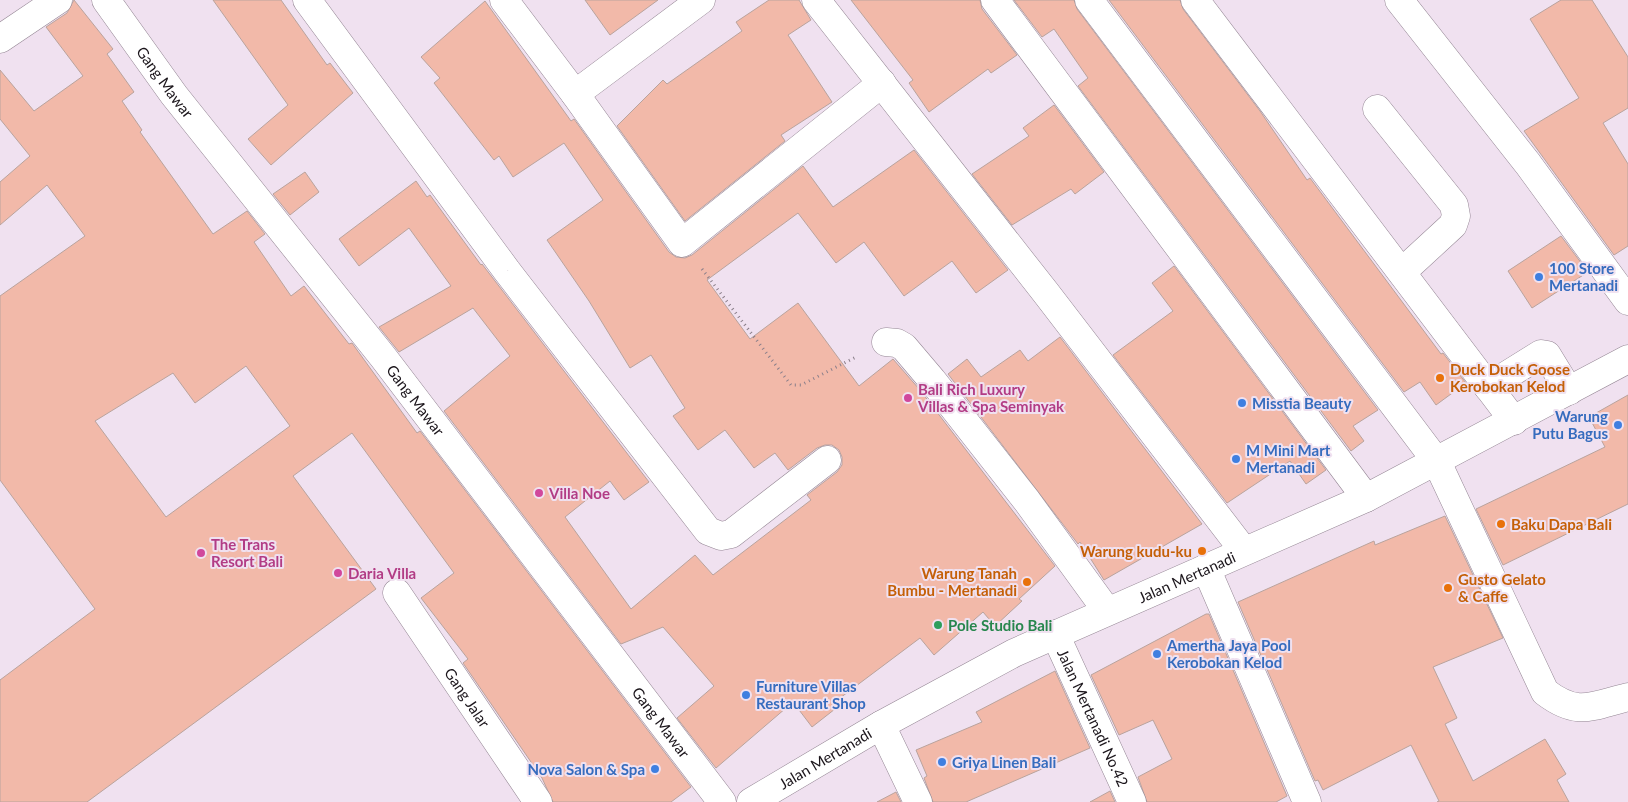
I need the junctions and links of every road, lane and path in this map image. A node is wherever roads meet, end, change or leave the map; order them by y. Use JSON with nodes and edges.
{"nodes":[{"id":1,"x":58,"y":0,"type":"edge"},
{"id":2,"x":106,"y":0,"type":"edge"},
{"id":3,"x":307,"y":0,"type":"edge"},
{"id":4,"x":504,"y":0,"type":"edge"},
{"id":5,"x":701,"y":0,"type":"edge"},
{"id":6,"x":816,"y":0,"type":"edge"},
{"id":7,"x":995,"y":0,"type":"edge"},
{"id":8,"x":1089,"y":0,"type":"edge"},
{"id":9,"x":1195,"y":0,"type":"edge"},
{"id":10,"x":1399,"y":0,"type":"edge"},
{"id":11,"x":0,"y":39,"type":"edge"},
{"id":12,"x":882,"y":83,"type":"junction"},
{"id":13,"x":575,"y":94,"type":"junction"},
{"id":14,"x":1377,"y":109,"type":"dead end"},
{"id":15,"x":682,"y":244,"type":"junction"},
{"id":16,"x":1402,"y":272,"type":"junction"},
{"id":17,"x":1628,"y":301,"type":"edge"},
{"id":18,"x":886,"y":342,"type":"joint"},
{"id":19,"x":1628,"y":359,"type":"edge"},
{"id":20,"x":1488,"y":387,"type":"junction"},
{"id":21,"x":1569,"y":391,"type":"junction"},
{"id":22,"x":1514,"y":422,"type":"junction"},
{"id":23,"x":827,"y":460,"type":"dead end"},
{"id":24,"x":1437,"y":462,"type":"junction"},
{"id":25,"x":1366,"y":498,"type":"junction"},
{"id":26,"x":1244,"y":551,"type":"junction"},
{"id":27,"x":1206,"y":568,"type":"junction"},
{"id":28,"x":397,"y":593,"type":"dead end"},
{"id":29,"x":1107,"y":611,"type":"junction"},
{"id":30,"x":1055,"y":634,"type":"junction"},
{"id":31,"x":1628,"y":697,"type":"edge"},
{"id":32,"x":881,"y":725,"type":"junction"},
{"id":33,"x":538,"y":802,"type":"edge"},
{"id":34,"x":722,"y":802,"type":"edge"},
{"id":35,"x":750,"y":802,"type":"edge"},
{"id":36,"x":918,"y":802,"type":"edge"},
{"id":37,"x":1132,"y":802,"type":"edge"},
{"id":38,"x":1307,"y":802,"type":"edge"}],
"edges":[{"from":1,"to":11,"type":"street"},
{"from":2,"to":34,"type":"street","name":"Gang Mawar"},
{"from":3,"to":23,"type":"street"},
{"from":4,"to":13,"type":"street"},
{"from":5,"to":13,"type":"street"},
{"from":6,"to":12,"type":"street"},
{"from":7,"to":25,"type":"street"},
{"from":8,"to":24,"type":"street"},
{"from":9,"to":16,"type":"street"},
{"from":10,"to":17,"type":"street"},
{"from":12,"to":15,"type":"street"},
{"from":12,"to":26,"type":"street"},
{"from":13,"to":15,"type":"street"},
{"from":14,"to":16,"type":"street"},
{"from":15,"to":18,"type":"path"},
{"from":16,"to":20,"type":"street"},
{"from":18,"to":29,"type":"street"},
{"from":19,"to":21,"type":"street","name":"Jalan Mertanadi"},
{"from":20,"to":21,"type":"street"},
{"from":20,"to":22,"type":"street"},
{"from":21,"to":22,"type":"street","name":"Jalan Mertanadi"},
{"from":22,"to":24,"type":"street","name":"Jalan Mertanadi"},
{"from":24,"to":25,"type":"street","name":"Jalan Mertanadi"},
{"from":24,"to":31,"type":"street"},
{"from":25,"to":26,"type":"street","name":"Jalan Mertanadi"},
{"from":26,"to":27,"type":"street","name":"Jalan Mertanadi"},
{"from":27,"to":29,"type":"street","name":"Jalan Mertanadi"},
{"from":27,"to":38,"type":"street"},
{"from":28,"to":33,"type":"street","name":"Gang Jalar"},
{"from":29,"to":30,"type":"street","name":"Jalan Mertanadi"},
{"from":30,"to":32,"type":"street","name":"Jalan Mertanadi"},
{"from":30,"to":37,"type":"street","name":"Jalan Mertanadi No.42"},
{"from":32,"to":35,"type":"street","name":"Jalan Mertanadi"},
{"from":32,"to":36,"type":"street"}]}
